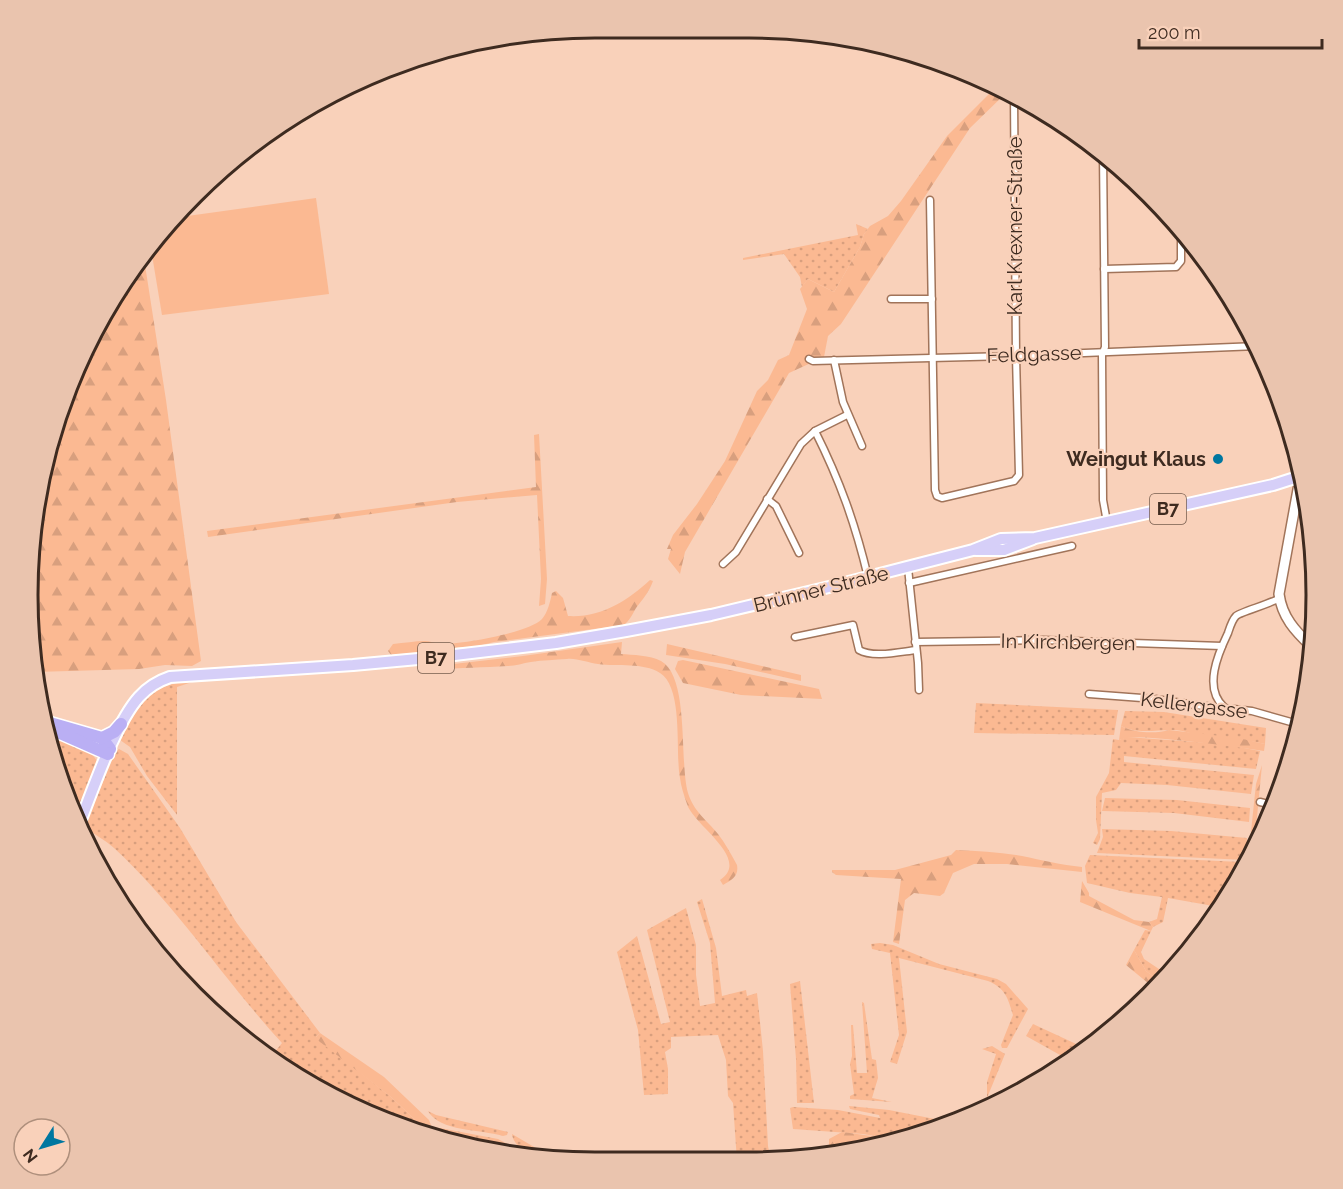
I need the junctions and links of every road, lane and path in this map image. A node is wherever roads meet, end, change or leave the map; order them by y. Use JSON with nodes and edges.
{"nodes":[{"id":1,"x":1014,"y":105,"type":"edge"},
{"id":2,"x":1103,"y":165,"type":"edge"},
{"id":3,"x":930,"y":200,"type":"dead end"},
{"id":4,"x":1181,"y":244,"type":"edge"},
{"id":5,"x":1104,"y":268,"type":"junction"},
{"id":6,"x":891,"y":299,"type":"dead end"},
{"id":7,"x":932,"y":299,"type":"junction"},
{"id":8,"x":1247,"y":346,"type":"edge"},
{"id":9,"x":1103,"y":351,"type":"junction"},
{"id":10,"x":1016,"y":356,"type":"junction"},
{"id":11,"x":932,"y":357,"type":"junction"},
{"id":12,"x":810,"y":359,"type":"dead end"},
{"id":13,"x":834,"y":360,"type":"junction"},
{"id":14,"x":847,"y":415,"type":"junction"},
{"id":15,"x":815,"y":431,"type":"junction"},
{"id":16,"x":862,"y":446,"type":"dead end"},
{"id":17,"x":1293,"y":478,"type":"edge"},
{"id":18,"x":1297,"y":496,"type":"edge"},
{"id":19,"x":767,"y":499,"type":"junction"},
{"id":20,"x":1107,"y":522,"type":"junction"},
{"id":21,"x":1072,"y":546,"type":"dead end"},
{"id":22,"x":800,"y":553,"type":"dead end"},
{"id":23,"x":723,"y":564,"type":"dead end"},
{"id":24,"x":908,"y":568,"type":"junction"},
{"id":25,"x":868,"y":577,"type":"junction"},
{"id":26,"x":909,"y":583,"type":"junction"},
{"id":27,"x":1280,"y":598,"type":"junction"},
{"id":28,"x":795,"y":637,"type":"dead end"},
{"id":29,"x":1303,"y":638,"type":"edge"},
{"id":30,"x":915,"y":642,"type":"junction"},
{"id":31,"x":1222,"y":646,"type":"junction"},
{"id":32,"x":915,"y":650,"type":"junction"},
{"id":33,"x":919,"y":690,"type":"dead end"},
{"id":34,"x":1089,"y":694,"type":"dead end"},
{"id":35,"x":1224,"y":707,"type":"junction"},
{"id":36,"x":1291,"y":722,"type":"edge"},
{"id":37,"x":121,"y":724,"type":"junction"},
{"id":38,"x":53,"y":725,"type":"edge"},
{"id":39,"x":53,"y":727,"type":"edge"},
{"id":40,"x":102,"y":738,"type":"junction"},
{"id":41,"x":109,"y":752,"type":"junction"},
{"id":42,"x":1260,"y":802,"type":"dead end"},
{"id":43,"x":1265,"y":803,"type":"edge"},
{"id":44,"x":83,"y":815,"type":"edge"}],
"edges":[{"from":1,"to":10,"type":"street","name":"Karl Krexner-Straße"},
{"from":2,"to":5,"type":"street"},
{"from":3,"to":7,"type":"street"},
{"from":4,"to":5,"type":"street"},
{"from":5,"to":9,"type":"street"},
{"from":6,"to":7,"type":"street"},
{"from":7,"to":11,"type":"street"},
{"from":8,"to":9,"type":"street","name":"Feldgasse"},
{"from":9,"to":10,"type":"street","name":"Feldgasse"},
{"from":9,"to":20,"type":"street"},
{"from":10,"to":11,"type":"street","name":"Feldgasse"},
{"from":10,"to":11,"type":"street","name":"Karl Krexner-Straße"},
{"from":11,"to":13,"type":"street","name":"Feldgasse"},
{"from":12,"to":13,"type":"street","name":"Feldgasse"},
{"from":13,"to":14,"type":"street"},
{"from":14,"to":15,"type":"street"},
{"from":14,"to":16,"type":"street"},
{"from":15,"to":19,"type":"street"},
{"from":15,"to":25,"type":"street"},
{"from":17,"to":20,"type":"main road","name":"Brünner Straße","number":"B7"},
{"from":18,"to":27,"type":"street"},
{"from":19,"to":22,"type":"street"},
{"from":19,"to":23,"type":"street"},
{"from":20,"to":24,"type":"main road","name":"Brünner Straße","number":"B7"},
{"from":21,"to":26,"type":"street","name":"Brünner Straße"},
{"from":24,"to":25,"type":"main road","name":"Brünner Straße","number":"B7"},
{"from":24,"to":26,"type":"street","name":"Brünner Straße"},
{"from":25,"to":37,"type":"main road","name":"Brünner Straße","number":"B7"},
{"from":26,"to":30,"type":"street","name":"Brünner Straße"},
{"from":27,"to":29,"type":"street"},
{"from":27,"to":31,"type":"street"},
{"from":28,"to":32,"type":"street"},
{"from":30,"to":31,"type":"street","name":"In Kirchbergen"},
{"from":30,"to":32,"type":"street","name":"Brünner Straße"},
{"from":31,"to":35,"type":"street"},
{"from":32,"to":33,"type":"street","name":"Brünner Straße"},
{"from":34,"to":35,"type":"street","name":"Kellergasse"},
{"from":35,"to":36,"type":"street","name":"Kellergasse"},
{"from":37,"to":40,"type":"highway"},
{"from":37,"to":41,"type":"main road","number":"B7"},
{"from":38,"to":40,"type":"highway"},
{"from":39,"to":41,"type":"highway"},
{"from":40,"to":41,"type":"highway"},
{"from":41,"to":44,"type":"main road","number":"B7"},
{"from":42,"to":43,"type":"street"}]}
